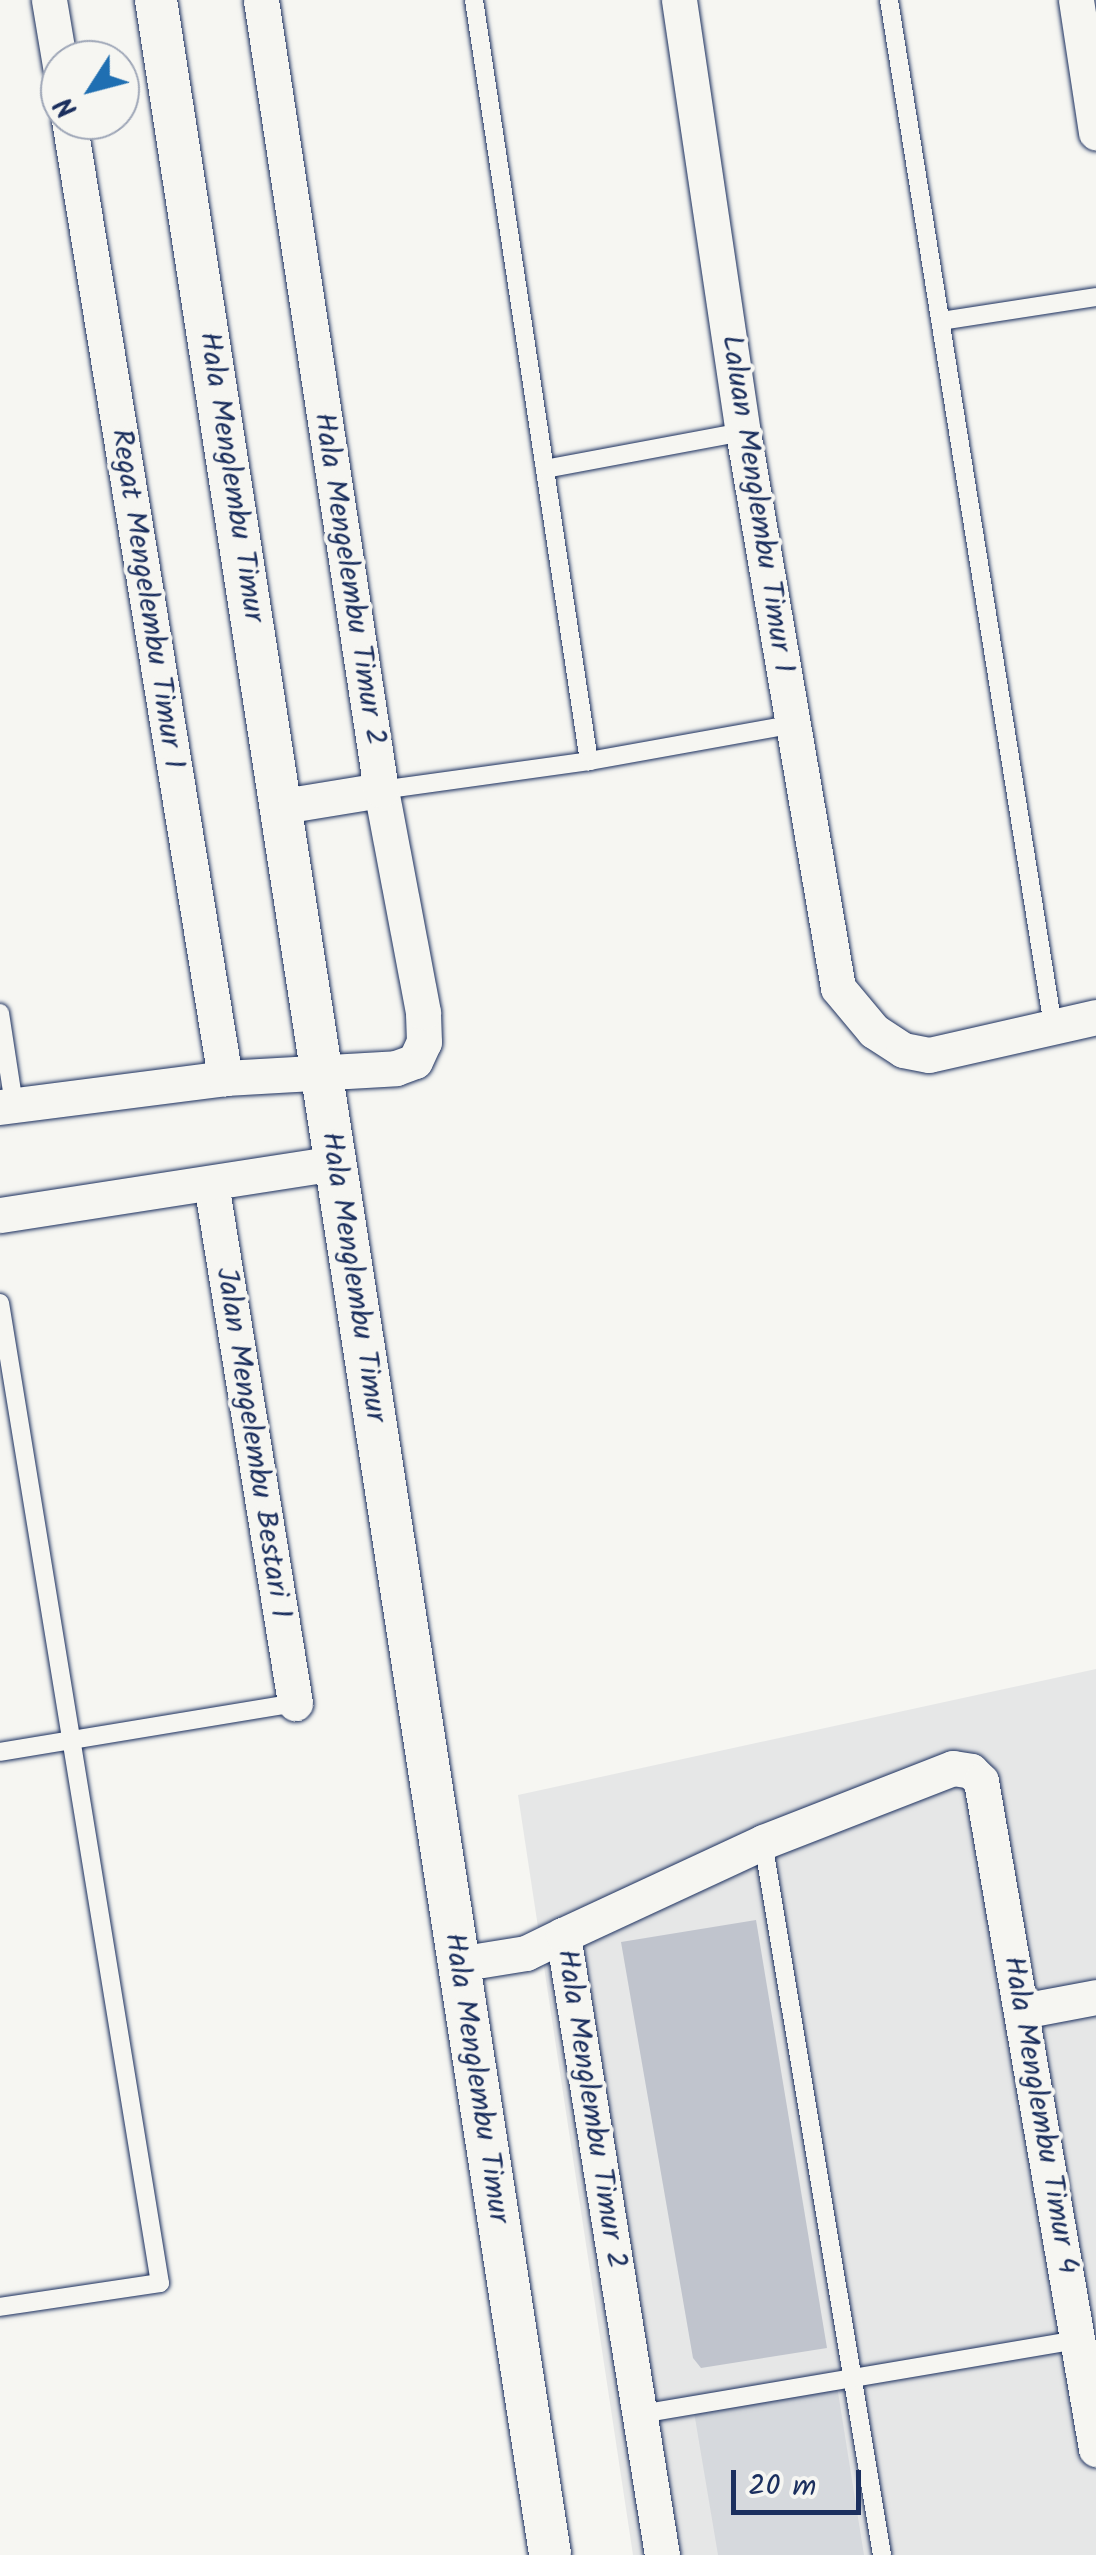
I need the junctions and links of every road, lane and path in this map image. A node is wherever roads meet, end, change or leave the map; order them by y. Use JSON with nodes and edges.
{"nodes":[{"id":1,"x":49,"y":0,"type":"edge"},
{"id":2,"x":156,"y":0,"type":"edge"},
{"id":3,"x":261,"y":0,"type":"edge"},
{"id":4,"x":474,"y":0,"type":"edge"},
{"id":5,"x":679,"y":0,"type":"edge"},
{"id":6,"x":889,"y":0,"type":"edge"},
{"id":7,"x":1076,"y":0,"type":"edge"},
{"id":8,"x":56,"y":40,"type":"edge"},
{"id":9,"x":1096,"y":132,"type":"edge"},
{"id":10,"x":72,"y":140,"type":"edge"},
{"id":11,"x":1096,"y":297,"type":"edge"},
{"id":12,"x":940,"y":321,"type":"junction"},
{"id":13,"x":744,"y":432,"type":"junction"},
{"id":14,"x":545,"y":469,"type":"junction"},
{"id":15,"x":794,"y":724,"type":"junction"},
{"id":16,"x":589,"y":761,"type":"junction"},
{"id":17,"x":381,"y":790,"type":"junction"},
{"id":18,"x":283,"y":806,"type":"junction"},
{"id":19,"x":0,"y":1013,"type":"edge"},
{"id":20,"x":1096,"y":1017,"type":"edge"},
{"id":21,"x":1053,"y":1026,"type":"junction"},
{"id":22,"x":322,"y":1070,"type":"junction"},
{"id":23,"x":225,"y":1078,"type":"junction"},
{"id":24,"x":7,"y":1106,"type":"edge"},
{"id":25,"x":336,"y":1164,"type":"junction"},
{"id":26,"x":211,"y":1182,"type":"junction"},
{"id":27,"x":0,"y":1214,"type":"edge"},
{"id":28,"x":0,"y":1303,"type":"edge"},
{"id":29,"x":294,"y":1703,"type":"joint"},
{"id":30,"x":71,"y":1740,"type":"junction"},
{"id":31,"x":0,"y":1752,"type":"edge"},
{"id":32,"x":981,"y":1781,"type":"joint"},
{"id":33,"x":763,"y":1842,"type":"junction"},
{"id":34,"x":563,"y":1935,"type":"junction"},
{"id":35,"x":458,"y":1964,"type":"junction"},
{"id":36,"x":1096,"y":1997,"type":"edge"},
{"id":37,"x":1022,"y":2011,"type":"junction"},
{"id":38,"x":0,"y":2307,"type":"edge"},
{"id":39,"x":1078,"y":2340,"type":"junction"},
{"id":40,"x":852,"y":2378,"type":"junction"},
{"id":41,"x":640,"y":2414,"type":"junction"},
{"id":42,"x":1096,"y":2449,"type":"edge"},
{"id":43,"x":550,"y":2555,"type":"edge"},
{"id":44,"x":662,"y":2555,"type":"edge"},
{"id":45,"x":882,"y":2555,"type":"edge"}],
"edges":[{"from":1,"to":8,"type":"street"},
{"from":2,"to":18,"type":"street","name":"Hala Menglembu Timur"},
{"from":3,"to":17,"type":"street","name":"Hala Mengelembu Timur 2"},
{"from":4,"to":14,"type":"lane"},
{"from":5,"to":13,"type":"street","name":"Laluan Menglembu Timur 1"},
{"from":6,"to":12,"type":"lane"},
{"from":7,"to":9,"type":"street"},
{"from":10,"to":23,"type":"street","name":"Regat Mengelembu Timur 1"},
{"from":11,"to":12,"type":"lane"},
{"from":12,"to":21,"type":"lane"},
{"from":13,"to":14,"type":"lane"},
{"from":13,"to":15,"type":"street","name":"Laluan Menglembu Timur 1"},
{"from":14,"to":16,"type":"lane"},
{"from":15,"to":16,"type":"lane"},
{"from":15,"to":21,"type":"street","name":"Laluan Menglembu Timur 1"},
{"from":16,"to":17,"type":"lane"},
{"from":17,"to":18,"type":"street"},
{"from":17,"to":22,"type":"street","name":"Hala Mengelembu Timur 2"},
{"from":18,"to":22,"type":"street","name":"Hala Menglembu Timur"},
{"from":19,"to":24,"type":"lane"},
{"from":20,"to":21,"type":"street"},
{"from":22,"to":23,"type":"street"},
{"from":22,"to":25,"type":"street","name":"Hala Menglembu Timur"},
{"from":23,"to":24,"type":"street"},
{"from":25,"to":26,"type":"street"},
{"from":25,"to":35,"type":"street","name":"Hala Menglembu Timur"},
{"from":26,"to":27,"type":"street"},
{"from":26,"to":29,"type":"street","name":"Jalan Mengelembu Bestari 1"},
{"from":28,"to":30,"type":"lane"},
{"from":29,"to":30,"type":"lane"},
{"from":30,"to":31,"type":"lane"},
{"from":30,"to":38,"type":"lane"},
{"from":32,"to":33,"type":"street","name":"Hala Menglembu Timur 2"},
{"from":32,"to":37,"type":"street","name":"Hala Menglembu Timur 4"},
{"from":33,"to":34,"type":"street","name":"Hala Menglembu Timur 2"},
{"from":33,"to":40,"type":"lane"},
{"from":34,"to":35,"type":"street"},
{"from":34,"to":41,"type":"street","name":"Hala Menglembu Timur 2"},
{"from":35,"to":43,"type":"street","name":"Hala Menglembu Timur"},
{"from":36,"to":37,"type":"street"},
{"from":37,"to":39,"type":"street","name":"Hala Menglembu Timur 4"},
{"from":39,"to":40,"type":"lane"},
{"from":39,"to":42,"type":"street","name":"Hala Menglembu Timur 4"},
{"from":40,"to":41,"type":"lane"},
{"from":40,"to":45,"type":"lane"},
{"from":41,"to":44,"type":"street","name":"Hala Menglembu Timur 2"}]}
